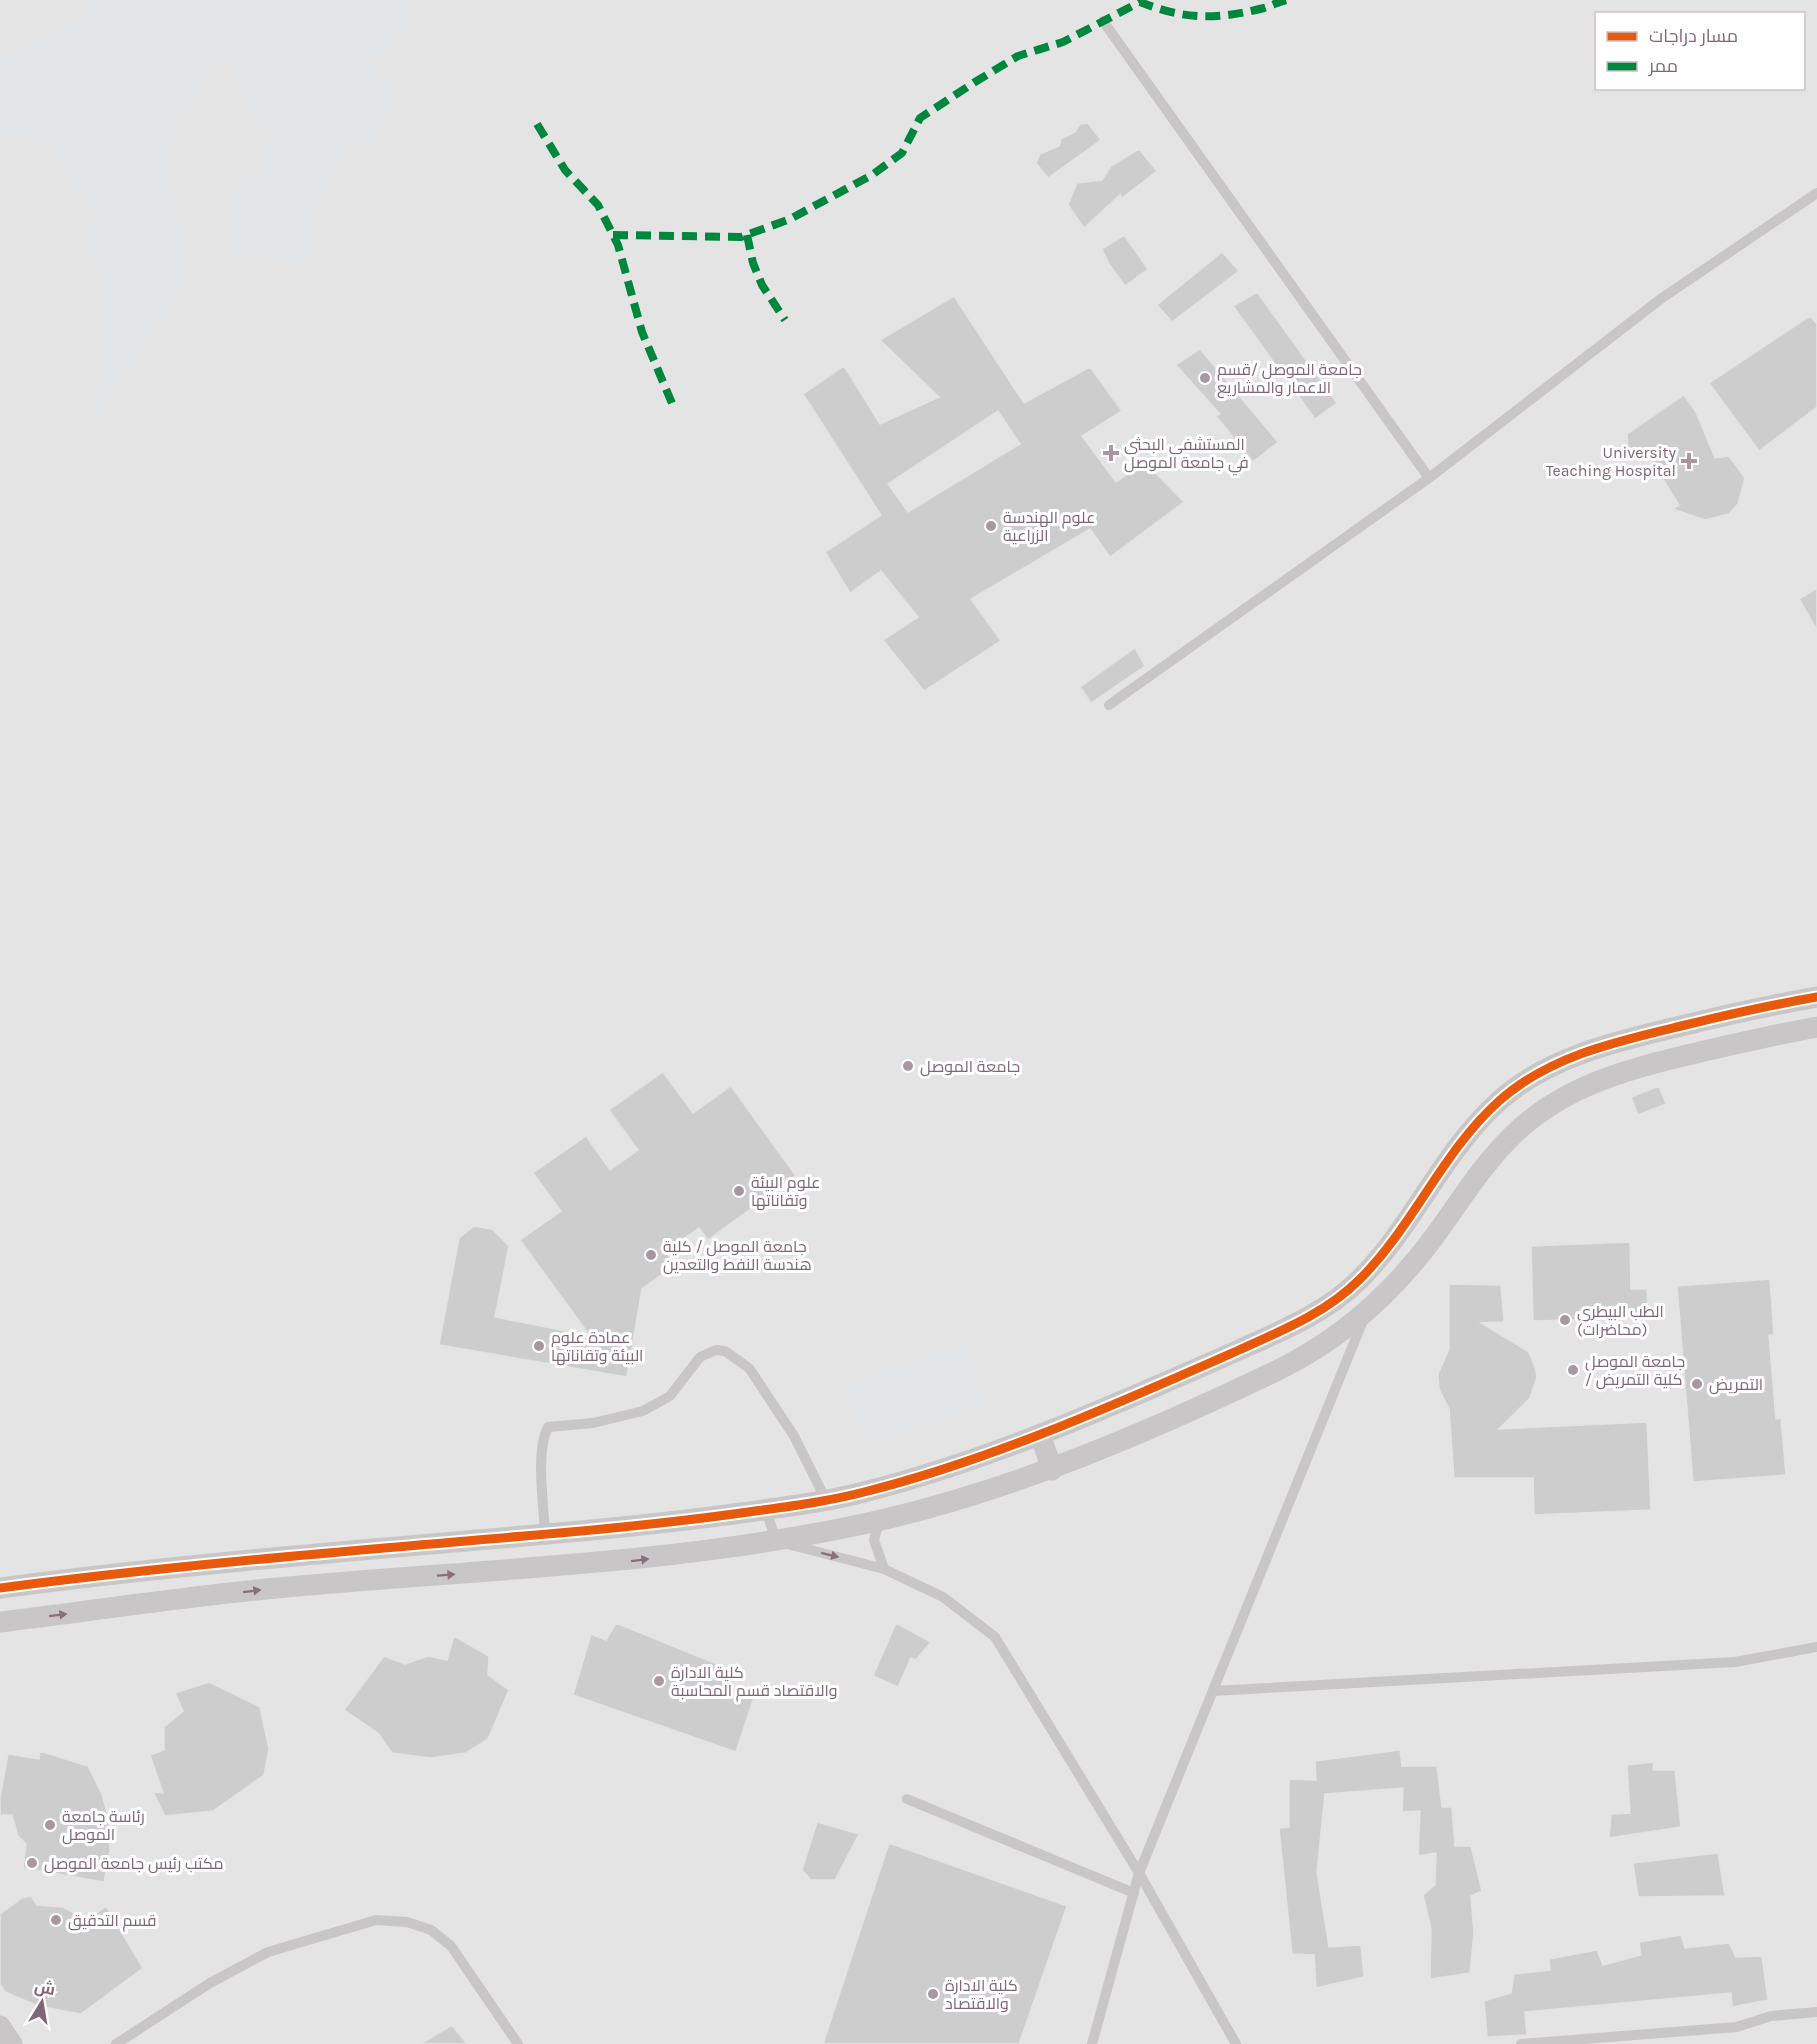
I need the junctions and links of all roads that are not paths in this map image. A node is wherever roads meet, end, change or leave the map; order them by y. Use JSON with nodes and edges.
{"nodes":[{"id":1,"x":1103,"y":21,"type":"dead end"},
{"id":2,"x":1817,"y":193,"type":"edge"},
{"id":3,"x":1430,"y":478,"type":"junction"},
{"id":4,"x":1109,"y":705,"type":"dead end"},
{"id":5,"x":1817,"y":997,"type":"edge"},
{"id":6,"x":1817,"y":1027,"type":"edge"},
{"id":7,"x":1366,"y":1312,"type":"junction"},
{"id":8,"x":1040,"y":1434,"type":"junction"},
{"id":9,"x":1052,"y":1470,"type":"junction"},
{"id":10,"x":826,"y":1500,"type":"junction"},
{"id":11,"x":766,"y":1510,"type":"junction"},
{"id":12,"x":879,"y":1520,"type":"junction"},
{"id":13,"x":545,"y":1534,"type":"junction"},
{"id":14,"x":776,"y":1541,"type":"junction"},
{"id":15,"x":884,"y":1569,"type":"junction"},
{"id":16,"x":0,"y":1588,"type":"edge"},
{"id":17,"x":0,"y":1622,"type":"edge"},
{"id":18,"x":1817,"y":1647,"type":"edge"},
{"id":19,"x":1213,"y":1691,"type":"junction"},
{"id":20,"x":907,"y":1799,"type":"dead end"},
{"id":21,"x":1139,"y":1873,"type":"junction"},
{"id":22,"x":1134,"y":1893,"type":"junction"},
{"id":23,"x":1817,"y":2012,"type":"edge"},
{"id":24,"x":0,"y":2026,"type":"edge"},
{"id":25,"x":12,"y":2044,"type":"edge"},
{"id":26,"x":116,"y":2044,"type":"edge"},
{"id":27,"x":518,"y":2044,"type":"edge"},
{"id":28,"x":1092,"y":2044,"type":"edge"},
{"id":29,"x":1236,"y":2044,"type":"edge"},
{"id":30,"x":1521,"y":2044,"type":"edge"}],
"edges":[{"from":1,"to":3,"type":"lane"},
{"from":2,"to":3,"type":"lane"},
{"from":3,"to":4,"type":"lane"},
{"from":5,"to":8,"type":"street"},
{"from":6,"to":7,"type":"street"},
{"from":7,"to":9,"type":"street"},
{"from":7,"to":19,"type":"lane"},
{"from":8,"to":9,"type":"street"},
{"from":8,"to":10,"type":"street"},
{"from":9,"to":12,"type":"street"},
{"from":10,"to":11,"type":"street"},
{"from":10,"to":13,"type":"lane"},
{"from":11,"to":13,"type":"street"},
{"from":11,"to":14,"type":"lane"},
{"from":12,"to":14,"type":"street"},
{"from":12,"to":15,"type":"lane"},
{"from":13,"to":16,"type":"street"},
{"from":14,"to":15,"type":"lane","one_way":true},
{"from":17,"to":14,"type":"street","one_way":true},
{"from":15,"to":21,"type":"lane"},
{"from":18,"to":19,"type":"lane"},
{"from":19,"to":21,"type":"lane"},
{"from":20,"to":22,"type":"lane"},
{"from":21,"to":22,"type":"lane"},
{"from":21,"to":29,"type":"lane"},
{"from":22,"to":28,"type":"lane"},
{"from":23,"to":30,"type":"lane"},
{"from":24,"to":25,"type":"street"},
{"from":26,"to":27,"type":"lane"}]}
